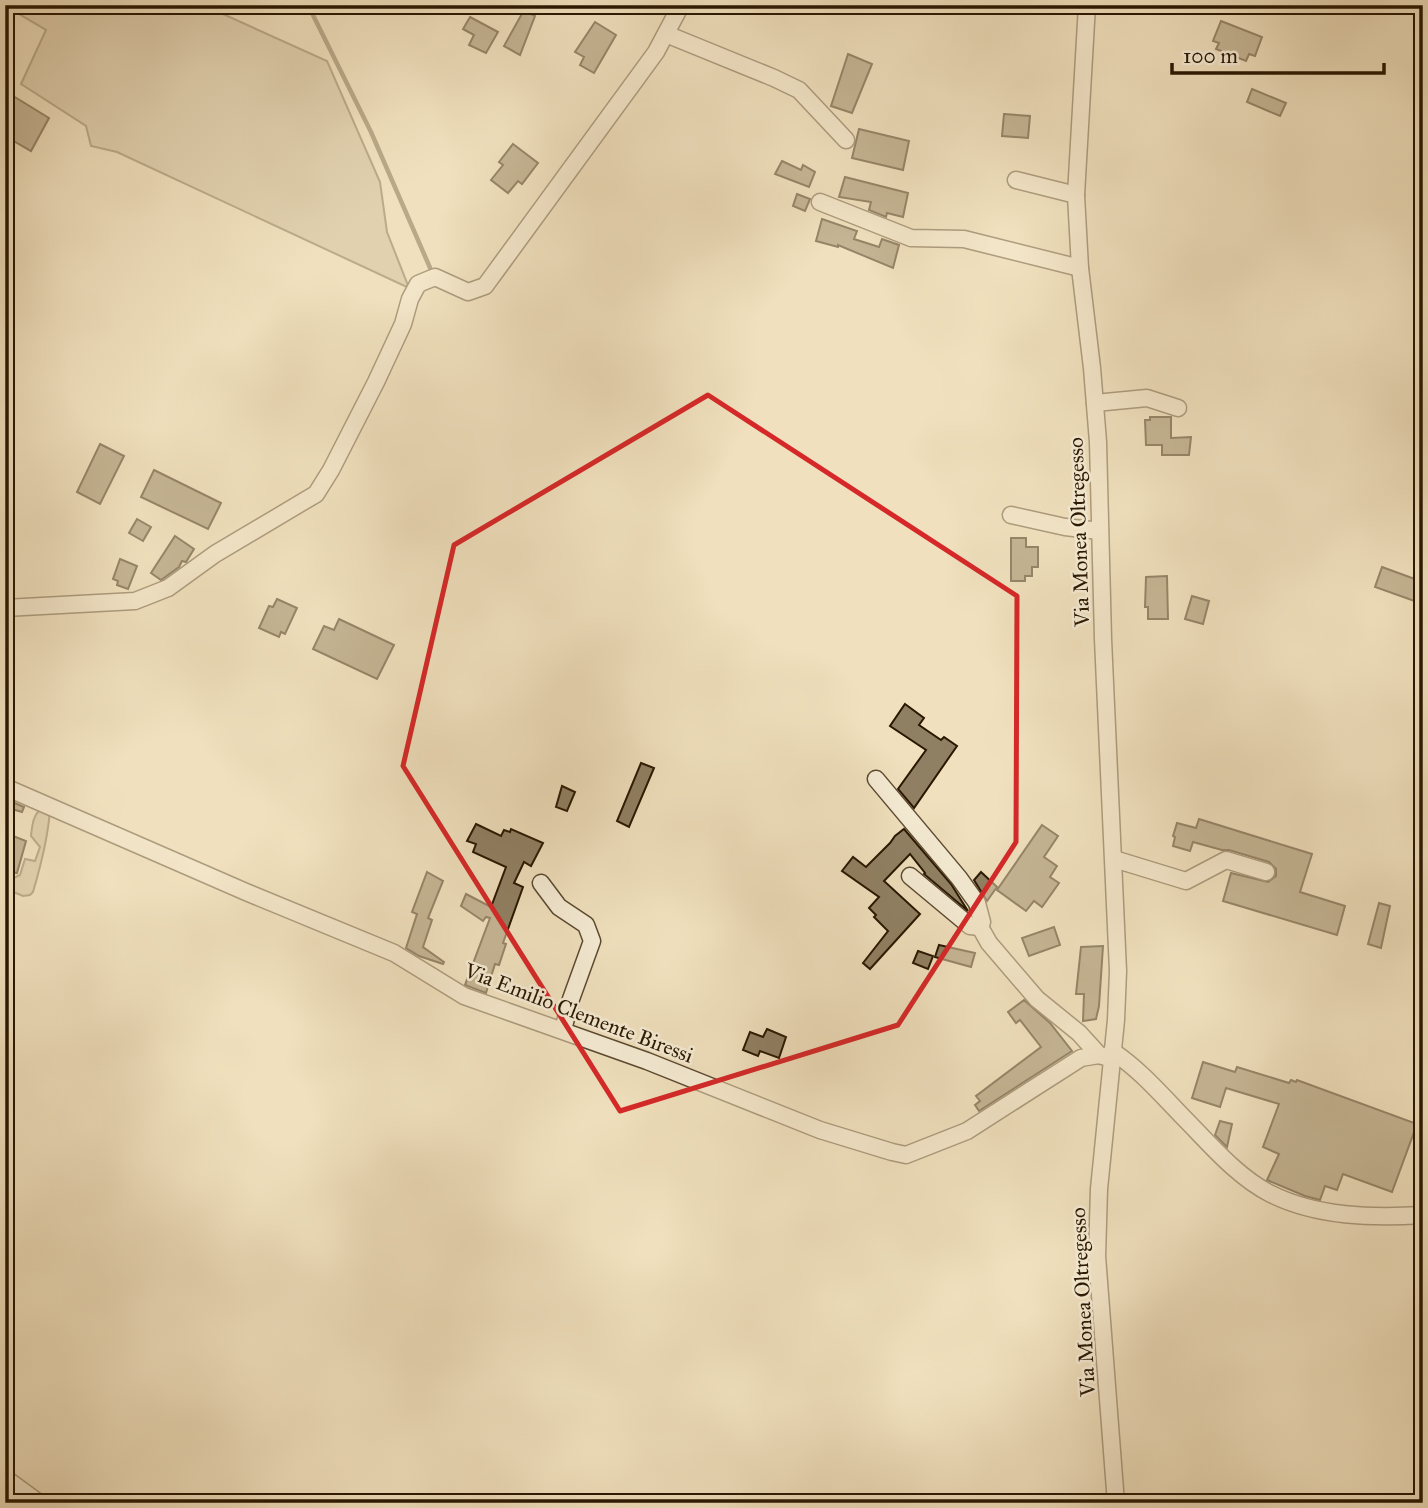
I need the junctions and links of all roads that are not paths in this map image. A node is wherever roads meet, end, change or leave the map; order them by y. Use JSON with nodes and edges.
{"nodes":[{"id":1,"x":681,"y":5,"type":"edge"},
{"id":2,"x":1087,"y":5,"type":"edge"},
{"id":3,"x":666,"y":34,"type":"junction"},
{"id":4,"x":846,"y":140,"type":"dead end"},
{"id":5,"x":1016,"y":180,"type":"dead end"},
{"id":6,"x":1076,"y":195,"type":"junction"},
{"id":7,"x":820,"y":202,"type":"dead end"},
{"id":8,"x":1080,"y":268,"type":"junction"},
{"id":9,"x":1095,"y":403,"type":"junction"},
{"id":10,"x":1178,"y":408,"type":"dead end"},
{"id":11,"x":1011,"y":515,"type":"dead end"},
{"id":12,"x":1100,"y":531,"type":"junction"},
{"id":13,"x":5,"y":608,"type":"edge"},
{"id":14,"x":876,"y":779,"type":"dead end"},
{"id":15,"x":5,"y":787,"type":"edge"},
{"id":16,"x":1114,"y":859,"type":"junction"},
{"id":17,"x":1266,"y":872,"type":"dead end"},
{"id":18,"x":910,"y":876,"type":"dead end"},
{"id":19,"x":541,"y":883,"type":"dead end"},
{"id":20,"x":980,"y":928,"type":"junction"},
{"id":21,"x":563,"y":1030,"type":"junction"},
{"id":22,"x":1084,"y":1050,"type":"junction"},
{"id":23,"x":1108,"y":1055,"type":"junction"},
{"id":24,"x":1423,"y":1215,"type":"edge"},
{"id":25,"x":5,"y":1478,"type":"edge"},
{"id":26,"x":39,"y":1503,"type":"edge"},
{"id":27,"x":1116,"y":1503,"type":"edge"}],
"edges":[{"from":1,"to":3,"type":"street"},
{"from":2,"to":6,"type":"street","name":"Via Monea Oltregesso"},
{"from":3,"to":4,"type":"street"},
{"from":3,"to":13,"type":"street"},
{"from":5,"to":6,"type":"street"},
{"from":6,"to":8,"type":"street","name":"Via Monea Oltregesso"},
{"from":7,"to":8,"type":"street"},
{"from":8,"to":9,"type":"street","name":"Via Monea Oltregesso"},
{"from":9,"to":10,"type":"street"},
{"from":9,"to":12,"type":"street","name":"Via Monea Oltregesso"},
{"from":11,"to":12,"type":"street"},
{"from":12,"to":16,"type":"street","name":"Via Monea Oltregesso"},
{"from":14,"to":20,"type":"street"},
{"from":15,"to":21,"type":"street","name":"Via Emilio Clemente Biressi"},
{"from":16,"to":17,"type":"street"},
{"from":16,"to":23,"type":"street","name":"Via Monea Oltregesso"},
{"from":18,"to":20,"type":"street"},
{"from":19,"to":21,"type":"street"},
{"from":20,"to":22,"type":"street"},
{"from":21,"to":22,"type":"street","name":"Via Emilio Clemente Biressi"},
{"from":22,"to":23,"type":"street","name":"Via Emilio Clemente Biressi"},
{"from":23,"to":24,"type":"street"},
{"from":23,"to":27,"type":"street","name":"Via Monea Oltregesso"},
{"from":25,"to":26,"type":"street"}]}
